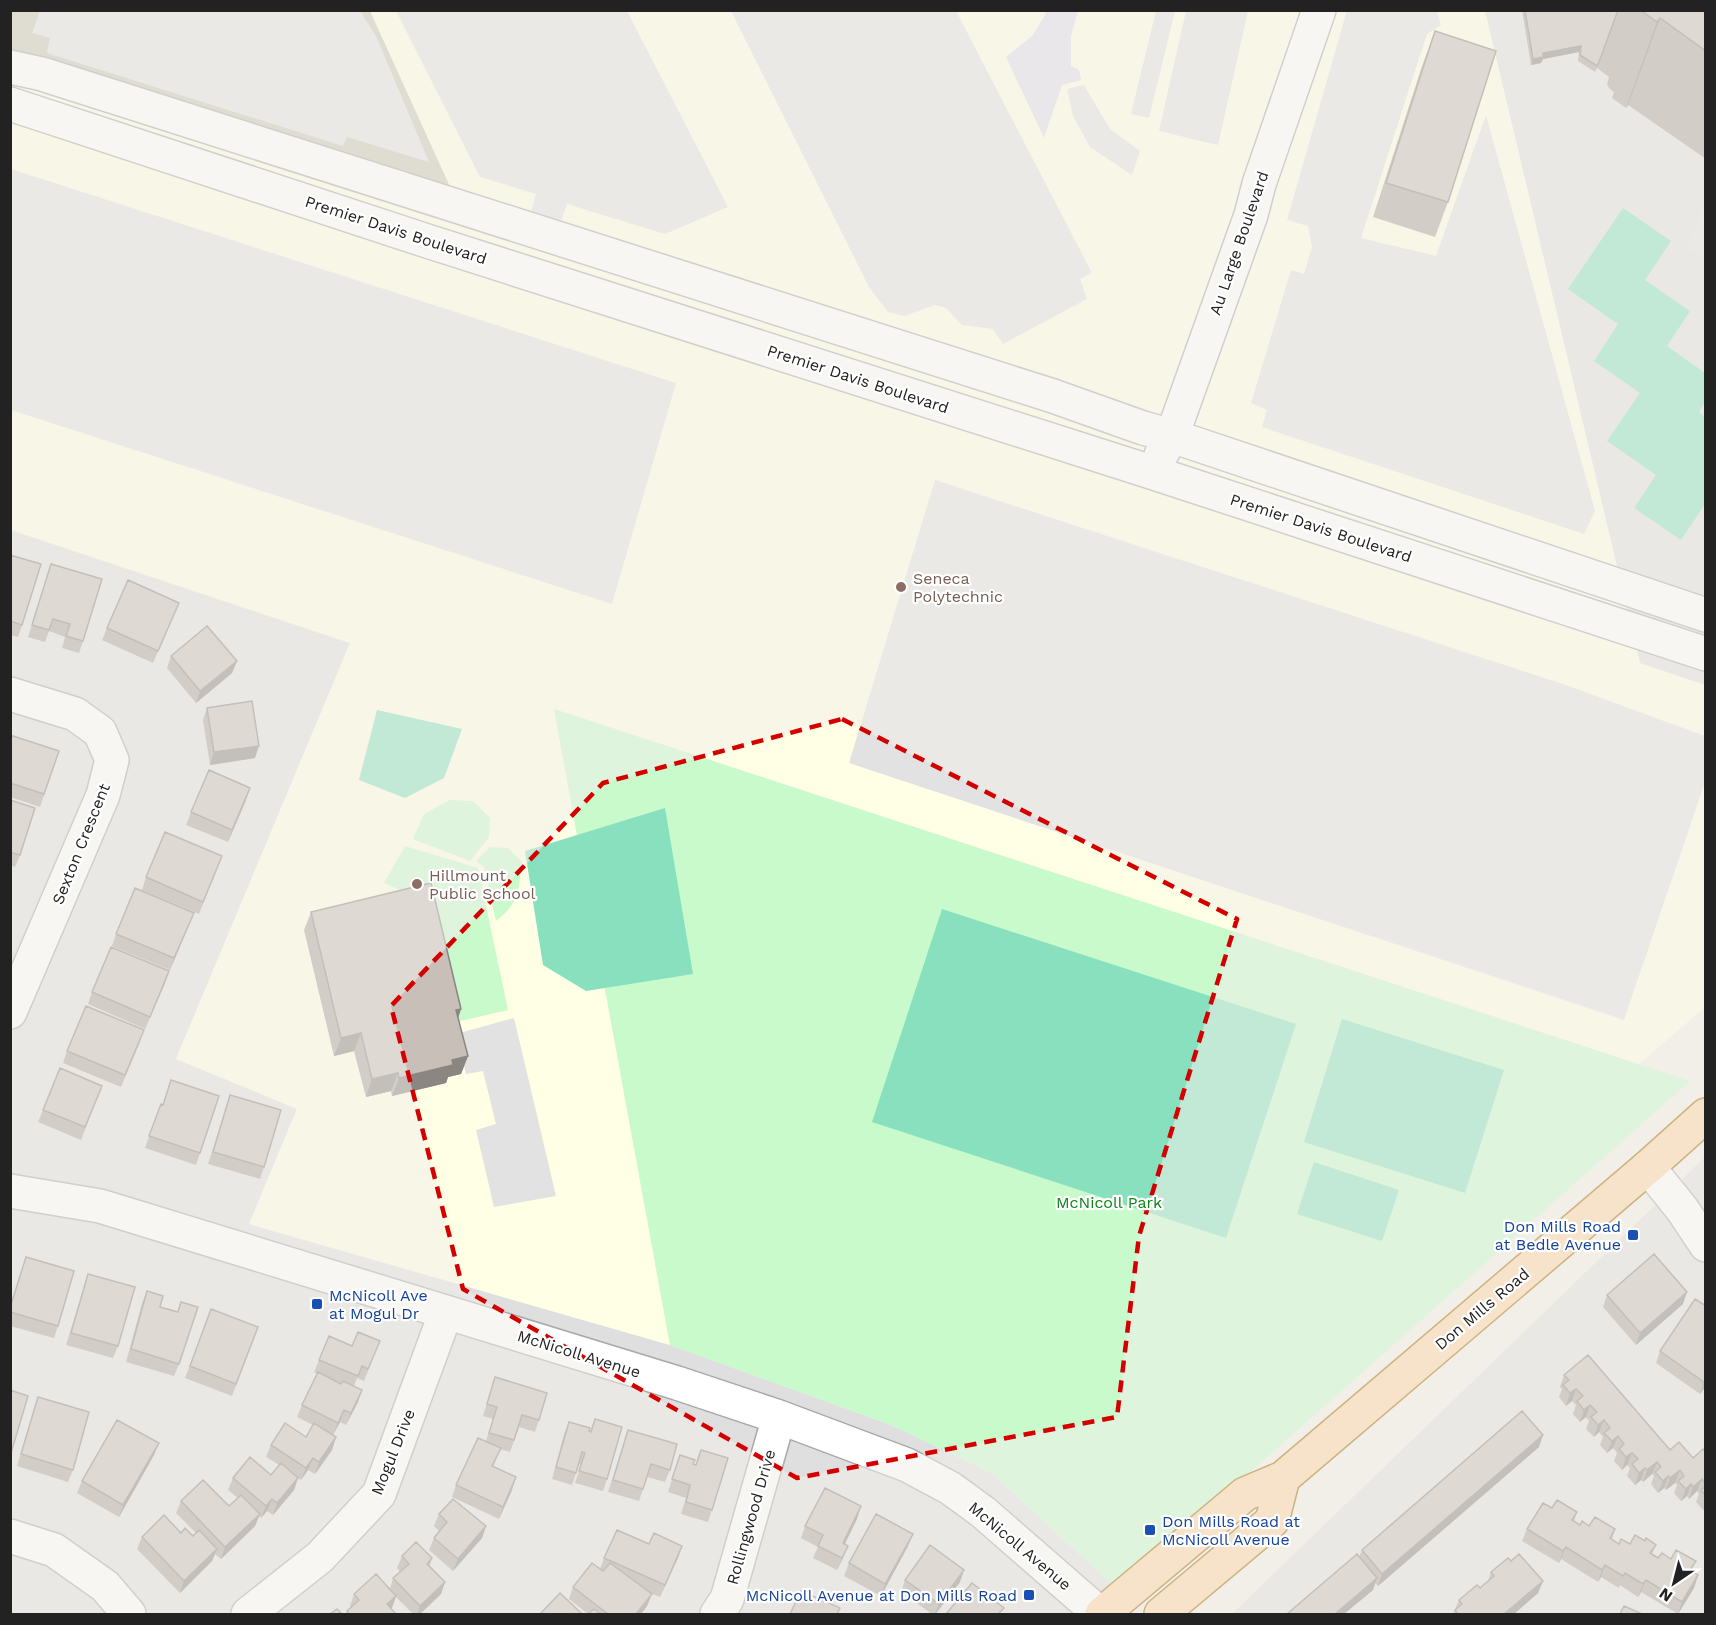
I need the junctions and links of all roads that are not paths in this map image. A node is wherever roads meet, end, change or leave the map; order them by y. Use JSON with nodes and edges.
{"nodes":[{"id":1,"x":1319,"y":10,"type":"edge"},
{"id":2,"x":10,"y":67,"type":"edge"},
{"id":3,"x":10,"y":104,"type":"edge"},
{"id":4,"x":1172,"y":436,"type":"junction"},
{"id":5,"x":1151,"y":472,"type":"junction"},
{"id":6,"x":1706,"y":615,"type":"edge"},
{"id":7,"x":1706,"y":654,"type":"edge"},
{"id":8,"x":10,"y":694,"type":"edge"},
{"id":9,"x":10,"y":1012,"type":"edge"},
{"id":10,"x":1706,"y":1115,"type":"edge"},
{"id":11,"x":1648,"y":1167,"type":"junction"},
{"id":12,"x":10,"y":1191,"type":"edge"},
{"id":13,"x":1706,"y":1245,"type":"edge"},
{"id":14,"x":446,"y":1311,"type":"junction"},
{"id":15,"x":779,"y":1417,"type":"junction"},
{"id":16,"x":1283,"y":1478,"type":"junction"},
{"id":17,"x":10,"y":1536,"type":"edge"},
{"id":18,"x":129,"y":1614,"type":"edge"},
{"id":19,"x":248,"y":1614,"type":"edge"},
{"id":20,"x":717,"y":1614,"type":"edge"},
{"id":21,"x":1101,"y":1614,"type":"edge"},
{"id":22,"x":1161,"y":1614,"type":"edge"}],
"edges":[{"from":1,"to":4,"type":"street","name":"Au Large Boulevard"},
{"from":2,"to":4,"type":"street"},
{"from":3,"to":5,"type":"street","name":"Premier Davis Boulevard"},
{"from":4,"to":5,"type":"street","name":"Au Large Boulevard"},
{"from":4,"to":6,"type":"street"},
{"from":5,"to":7,"type":"street","name":"Premier Davis Boulevard"},
{"from":8,"to":9,"type":"street","name":"Sexton Crescent"},
{"from":10,"to":11,"type":"main road","name":"Don Mills Road"},
{"from":11,"to":13,"type":"street"},
{"from":11,"to":16,"type":"main road","name":"Don Mills Road"},
{"from":12,"to":14,"type":"street","name":"McNicoll Avenue"},
{"from":14,"to":15,"type":"street","name":"McNicoll Avenue"},
{"from":14,"to":19,"type":"street","name":"Mogul Drive"},
{"from":15,"to":20,"type":"street","name":"Rollingwood Drive"},
{"from":15,"to":21,"type":"street","name":"McNicoll Avenue"},
{"from":16,"to":21,"type":"main road","name":"Don Mills Road"},
{"from":16,"to":22,"type":"main road"},
{"from":17,"to":18,"type":"street"}]}
